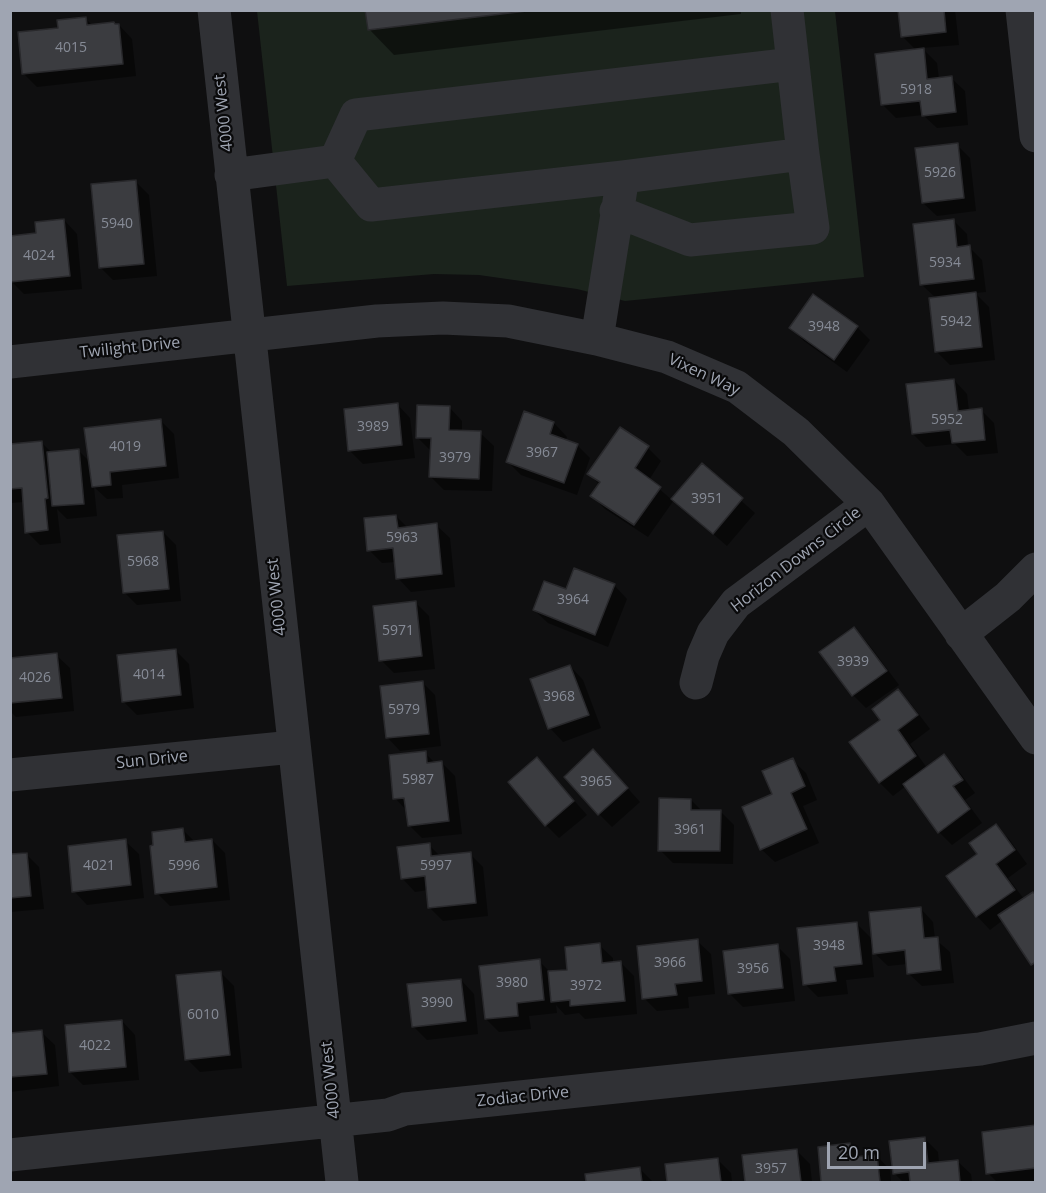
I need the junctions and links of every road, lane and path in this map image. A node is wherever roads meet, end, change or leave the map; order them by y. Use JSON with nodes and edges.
{"nodes":[{"id":1,"x":214,"y":10,"type":"edge"},
{"id":2,"x":788,"y":10,"type":"edge"},
{"id":3,"x":1022,"y":10,"type":"edge"},
{"id":4,"x":793,"y":64,"type":"junction"},
{"id":5,"x":1035,"y":136,"type":"edge"},
{"id":6,"x":803,"y":154,"type":"junction"},
{"id":7,"x":335,"y":161,"type":"junction"},
{"id":8,"x":231,"y":176,"type":"junction"},
{"id":9,"x":623,"y":177,"type":"junction"},
{"id":10,"x":616,"y":211,"type":"junction"},
{"id":11,"x":250,"y":336,"type":"junction"},
{"id":12,"x":597,"y":339,"type":"junction"},
{"id":13,"x":10,"y":362,"type":"edge"},
{"id":14,"x":868,"y":504,"type":"junction"},
{"id":15,"x":1035,"y":569,"type":"edge"},
{"id":16,"x":961,"y":634,"type":"junction"},
{"id":17,"x":696,"y":683,"type":"dead end"},
{"id":18,"x":1035,"y":738,"type":"edge"},
{"id":19,"x":293,"y":747,"type":"junction"},
{"id":20,"x":10,"y":775,"type":"edge"},
{"id":21,"x":1035,"y":1038,"type":"edge"},
{"id":22,"x":336,"y":1121,"type":"junction"},
{"id":23,"x":10,"y":1155,"type":"edge"},
{"id":24,"x":342,"y":1182,"type":"edge"}],
"edges":[{"from":1,"to":8,"type":"street","name":"4000 West"},
{"from":2,"to":4,"type":"street"},
{"from":3,"to":5,"type":"street"},
{"from":4,"to":6,"type":"street"},
{"from":4,"to":7,"type":"street"},
{"from":6,"to":9,"type":"street"},
{"from":6,"to":10,"type":"street"},
{"from":7,"to":8,"type":"street"},
{"from":7,"to":9,"type":"street"},
{"from":8,"to":11,"type":"street","name":"4000 West"},
{"from":9,"to":10,"type":"street"},
{"from":10,"to":12,"type":"street"},
{"from":11,"to":12,"type":"street","name":"Vixen Way"},
{"from":11,"to":13,"type":"street","name":"Twilight Drive"},
{"from":11,"to":19,"type":"street","name":"4000 West"},
{"from":12,"to":14,"type":"street","name":"Vixen Way"},
{"from":14,"to":16,"type":"street","name":"Vixen Way"},
{"from":14,"to":17,"type":"street","name":"Horizon Downs Circle"},
{"from":15,"to":16,"type":"street"},
{"from":16,"to":18,"type":"street","name":"Vixen Way"},
{"from":19,"to":20,"type":"street","name":"Sun Drive"},
{"from":19,"to":22,"type":"street","name":"4000 West"},
{"from":21,"to":22,"type":"street","name":"Zodiac Drive"},
{"from":22,"to":23,"type":"street","name":"Zodiac Drive"},
{"from":22,"to":24,"type":"street","name":"4000 West"}]}
